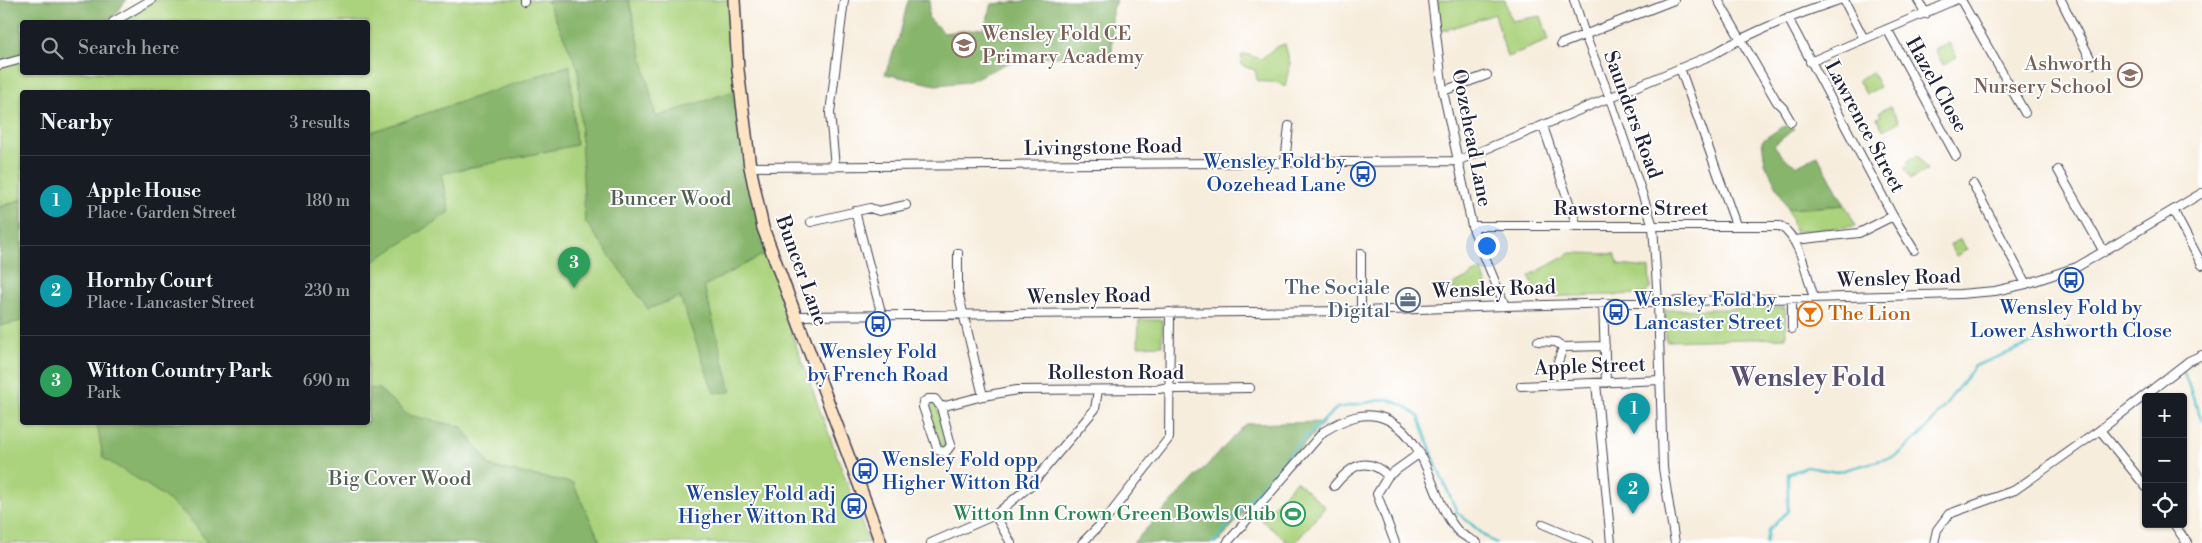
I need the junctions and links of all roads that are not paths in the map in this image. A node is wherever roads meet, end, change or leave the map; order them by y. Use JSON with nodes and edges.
{"nodes":[{"id":1,"x":151,"y":0,"type":"edge"},
{"id":2,"x":734,"y":0,"type":"edge"},
{"id":3,"x":844,"y":0,"type":"edge"},
{"id":4,"x":1432,"y":0,"type":"edge"},
{"id":5,"x":1574,"y":0,"type":"edge"},
{"id":6,"x":1674,"y":0,"type":"edge"},
{"id":7,"x":1718,"y":0,"type":"edge"},
{"id":8,"x":1839,"y":0,"type":"edge"},
{"id":9,"x":1844,"y":0,"type":"edge"},
{"id":10,"x":1918,"y":0,"type":"edge"},
{"id":11,"x":1955,"y":0,"type":"edge"},
{"id":12,"x":1961,"y":0,"type":"edge"},
{"id":13,"x":2061,"y":0,"type":"edge"},
{"id":14,"x":1926,"y":14,"type":"junction"},
{"id":15,"x":1788,"y":18,"type":"junction"},
{"id":16,"x":116,"y":20,"type":"edge"},
{"id":17,"x":1887,"y":29,"type":"junction"},
{"id":18,"x":1585,"y":35,"type":"junction"},
{"id":19,"x":1740,"y":38,"type":"junction"},
{"id":20,"x":1864,"y":39,"type":"junction"},
{"id":21,"x":1561,"y":44,"type":"dead end"},
{"id":22,"x":20,"y":59,"type":"edge"},
{"id":23,"x":1810,"y":62,"type":"junction"},
{"id":24,"x":0,"y":64,"type":"edge"},
{"id":25,"x":2094,"y":64,"type":"dead end"},
{"id":26,"x":1680,"y":68,"type":"junction"},
{"id":27,"x":1487,"y":75,"type":"dead end"},
{"id":28,"x":1442,"y":91,"type":"junction"},
{"id":29,"x":1610,"y":98,"type":"junction"},
{"id":30,"x":2025,"y":113,"type":"dead end"},
{"id":31,"x":1791,"y":122,"type":"dead end"},
{"id":32,"x":1289,"y":126,"type":"dead end"},
{"id":33,"x":1542,"y":126,"type":"junction"},
{"id":34,"x":1956,"y":156,"type":"dead end"},
{"id":35,"x":1457,"y":161,"type":"junction"},
{"id":36,"x":1285,"y":162,"type":"junction"},
{"id":37,"x":750,"y":167,"type":"junction"},
{"id":38,"x":835,"y":167,"type":"junction"},
{"id":39,"x":2058,"y":170,"type":"dead end"},
{"id":40,"x":1973,"y":184,"type":"dead end"},
{"id":41,"x":2202,"y":193,"type":"edge"},
{"id":42,"x":906,"y":205,"type":"dead end"},
{"id":43,"x":2173,"y":210,"type":"junction"},
{"id":44,"x":855,"y":211,"type":"junction"},
{"id":45,"x":1893,"y":216,"type":"junction"},
{"id":46,"x":812,"y":222,"type":"dead end"},
{"id":47,"x":1736,"y":225,"type":"junction"},
{"id":48,"x":1472,"y":226,"type":"junction"},
{"id":49,"x":1577,"y":226,"type":"junction"},
{"id":50,"x":1653,"y":226,"type":"junction"},
{"id":51,"x":1795,"y":240,"type":"junction"},
{"id":52,"x":1914,"y":250,"type":"dead end"},
{"id":53,"x":2104,"y":252,"type":"junction"},
{"id":54,"x":958,"y":253,"type":"dead end"},
{"id":55,"x":1361,"y":253,"type":"dead end"},
{"id":56,"x":2202,"y":265,"type":"edge"},
{"id":57,"x":2026,"y":284,"type":"junction"},
{"id":58,"x":1814,"y":298,"type":"junction"},
{"id":59,"x":1792,"y":299,"type":"junction"},
{"id":60,"x":1658,"y":302,"type":"junction"},
{"id":61,"x":1603,"y":304,"type":"junction"},
{"id":62,"x":1505,"y":306,"type":"junction"},
{"id":63,"x":1170,"y":312,"type":"junction"},
{"id":64,"x":1361,"y":312,"type":"junction"},
{"id":65,"x":797,"y":316,"type":"junction"},
{"id":66,"x":882,"y":316,"type":"junction"},
{"id":67,"x":964,"y":316,"type":"junction"},
{"id":68,"x":1792,"y":329,"type":"dead end"},
{"id":69,"x":1538,"y":341,"type":"dead end"},
{"id":70,"x":1605,"y":346,"type":"junction"},
{"id":71,"x":1562,"y":347,"type":"junction"},
{"id":72,"x":2202,"y":355,"type":"edge"},
{"id":73,"x":1558,"y":362,"type":"dead end"},
{"id":74,"x":1661,"y":380,"type":"junction"},
{"id":75,"x":1596,"y":383,"type":"junction"},
{"id":76,"x":1606,"y":383,"type":"junction"},
{"id":77,"x":1521,"y":386,"type":"dead end"},
{"id":78,"x":1168,"y":387,"type":"junction"},
{"id":79,"x":1250,"y":388,"type":"dead end"},
{"id":80,"x":1098,"y":390,"type":"junction"},
{"id":81,"x":983,"y":396,"type":"junction"},
{"id":82,"x":941,"y":407,"type":"junction"},
{"id":83,"x":2100,"y":430,"type":"junction"},
{"id":84,"x":1420,"y":453,"type":"junction"},
{"id":85,"x":1388,"y":476,"type":"junction"},
{"id":86,"x":2142,"y":483,"type":"edge"},
{"id":87,"x":1334,"y":486,"type":"dead end"},
{"id":88,"x":995,"y":515,"type":"junction"},
{"id":89,"x":1543,"y":524,"type":"dead end"},
{"id":90,"x":2177,"y":528,"type":"edge"},
{"id":91,"x":881,"y":543,"type":"edge"},
{"id":92,"x":931,"y":543,"type":"edge"},
{"id":93,"x":1011,"y":543,"type":"edge"},
{"id":94,"x":1082,"y":543,"type":"edge"},
{"id":95,"x":1227,"y":543,"type":"edge"},
{"id":96,"x":1394,"y":543,"type":"edge"},
{"id":97,"x":1476,"y":543,"type":"edge"},
{"id":98,"x":1588,"y":543,"type":"edge"},
{"id":99,"x":1611,"y":543,"type":"edge"},
{"id":100,"x":1675,"y":543,"type":"edge"},
{"id":101,"x":1934,"y":543,"type":"edge"},
{"id":102,"x":2187,"y":543,"type":"edge"}],
"edges":[{"from":1,"to":16,"type":"street"},
{"from":2,"to":37,"type":"main road","name":"Buncer Lane"},
{"from":3,"to":38,"type":"street"},
{"from":4,"to":28,"type":"street","name":"Oozehead Lane"},
{"from":5,"to":18,"type":"street","name":"Saunders Road"},
{"from":6,"to":18,"type":"street"},
{"from":7,"to":19,"type":"street"},
{"from":8,"to":15,"type":"street"},
{"from":9,"to":20,"type":"street"},
{"from":10,"to":14,"type":"street"},
{"from":11,"to":14,"type":"street"},
{"from":12,"to":30,"type":"street"},
{"from":13,"to":25,"type":"street"},
{"from":14,"to":17,"type":"street"},
{"from":15,"to":19,"type":"street"},
{"from":15,"to":23,"type":"street","name":"Lawrence Street"},
{"from":17,"to":20,"type":"street"},
{"from":17,"to":34,"type":"street","name":"Hazel Close"},
{"from":18,"to":21,"type":"street"},
{"from":18,"to":29,"type":"street","name":"Saunders Road"},
{"from":19,"to":26,"type":"street"},
{"from":19,"to":31,"type":"street"},
{"from":20,"to":23,"type":"street"},
{"from":22,"to":24,"type":"street"},
{"from":23,"to":45,"type":"street","name":"Lawrence Street"},
{"from":26,"to":29,"type":"street"},
{"from":26,"to":47,"type":"street"},
{"from":27,"to":28,"type":"street"},
{"from":28,"to":35,"type":"street","name":"Oozehead Lane"},
{"from":29,"to":33,"type":"street"},
{"from":29,"to":50,"type":"street","name":"Saunders Road"},
{"from":32,"to":36,"type":"street"},
{"from":33,"to":35,"type":"street"},
{"from":33,"to":49,"type":"street"},
{"from":35,"to":36,"type":"street","name":"Livingstone Road"},
{"from":35,"to":48,"type":"street","name":"Oozehead Lane"},
{"from":36,"to":38,"type":"street","name":"Livingstone Road"},
{"from":37,"to":38,"type":"street","name":"Livingstone Road"},
{"from":37,"to":65,"type":"main road","name":"Buncer Lane"},
{"from":39,"to":53,"type":"street"},
{"from":40,"to":57,"type":"street"},
{"from":41,"to":43,"type":"street","name":"Wensley Road"},
{"from":42,"to":44,"type":"street"},
{"from":43,"to":53,"type":"street","name":"Wensley Road"},
{"from":43,"to":56,"type":"street"},
{"from":44,"to":46,"type":"street"},
{"from":44,"to":66,"type":"street"},
{"from":45,"to":51,"type":"street"},
{"from":45,"to":52,"type":"street","name":"Lawrence Street"},
{"from":47,"to":50,"type":"street","name":"Rawstorne Street"},
{"from":47,"to":51,"type":"street","name":"Rawstorne Street"},
{"from":48,"to":49,"type":"street","name":"Rawstorne Street"},
{"from":48,"to":62,"type":"street","name":"Oozehead Lane"},
{"from":49,"to":50,"type":"street","name":"Rawstorne Street"},
{"from":50,"to":60,"type":"street","name":"Saunders Road"},
{"from":51,"to":58,"type":"street"},
{"from":53,"to":57,"type":"street","name":"Wensley Road"},
{"from":54,"to":67,"type":"street"},
{"from":55,"to":64,"type":"street"},
{"from":57,"to":58,"type":"street","name":"Wensley Road"},
{"from":58,"to":59,"type":"street","name":"Wensley Road"},
{"from":59,"to":60,"type":"street","name":"Wensley Road"},
{"from":59,"to":68,"type":"street"},
{"from":60,"to":61,"type":"street","name":"Wensley Road"},
{"from":60,"to":74,"type":"street","name":"Saunders Road"},
{"from":61,"to":62,"type":"street","name":"Wensley Road"},
{"from":61,"to":70,"type":"street"},
{"from":62,"to":64,"type":"street","name":"Wensley Road"},
{"from":63,"to":64,"type":"street","name":"Wensley Road"},
{"from":63,"to":67,"type":"street","name":"Wensley Road"},
{"from":63,"to":78,"type":"street"},
{"from":65,"to":66,"type":"street","name":"Wensley Road"},
{"from":65,"to":91,"type":"main road","name":"Buncer Lane"},
{"from":66,"to":67,"type":"street","name":"Wensley Road"},
{"from":67,"to":81,"type":"street"},
{"from":69,"to":71,"type":"street"},
{"from":70,"to":71,"type":"street"},
{"from":70,"to":76,"type":"street"},
{"from":71,"to":73,"type":"street"},
{"from":72,"to":83,"type":"street"},
{"from":74,"to":76,"type":"street","name":"Apple Street"},
{"from":74,"to":100,"type":"street","name":"Saunders Road"},
{"from":75,"to":76,"type":"street","name":"Apple Street"},
{"from":75,"to":77,"type":"street","name":"Apple Street"},
{"from":75,"to":99,"type":"street"},
{"from":78,"to":79,"type":"street","name":"Rolleston Road"},
{"from":78,"to":80,"type":"street","name":"Rolleston Road"},
{"from":78,"to":94,"type":"street"},
{"from":80,"to":81,"type":"street","name":"Rolleston Road"},
{"from":80,"to":88,"type":"street"},
{"from":81,"to":82,"type":"street","name":"Rolleston Road"},
{"from":82,"to":82,"type":"street"},
{"from":83,"to":86,"type":"street"},
{"from":83,"to":101,"type":"street"},
{"from":84,"to":85,"type":"street"},
{"from":84,"to":95,"type":"street"},
{"from":84,"to":97,"type":"street"},
{"from":85,"to":87,"type":"street"},
{"from":85,"to":96,"type":"street"},
{"from":88,"to":92,"type":"street"},
{"from":88,"to":93,"type":"street"},
{"from":89,"to":98,"type":"street"},
{"from":90,"to":102,"type":"street"}]}
